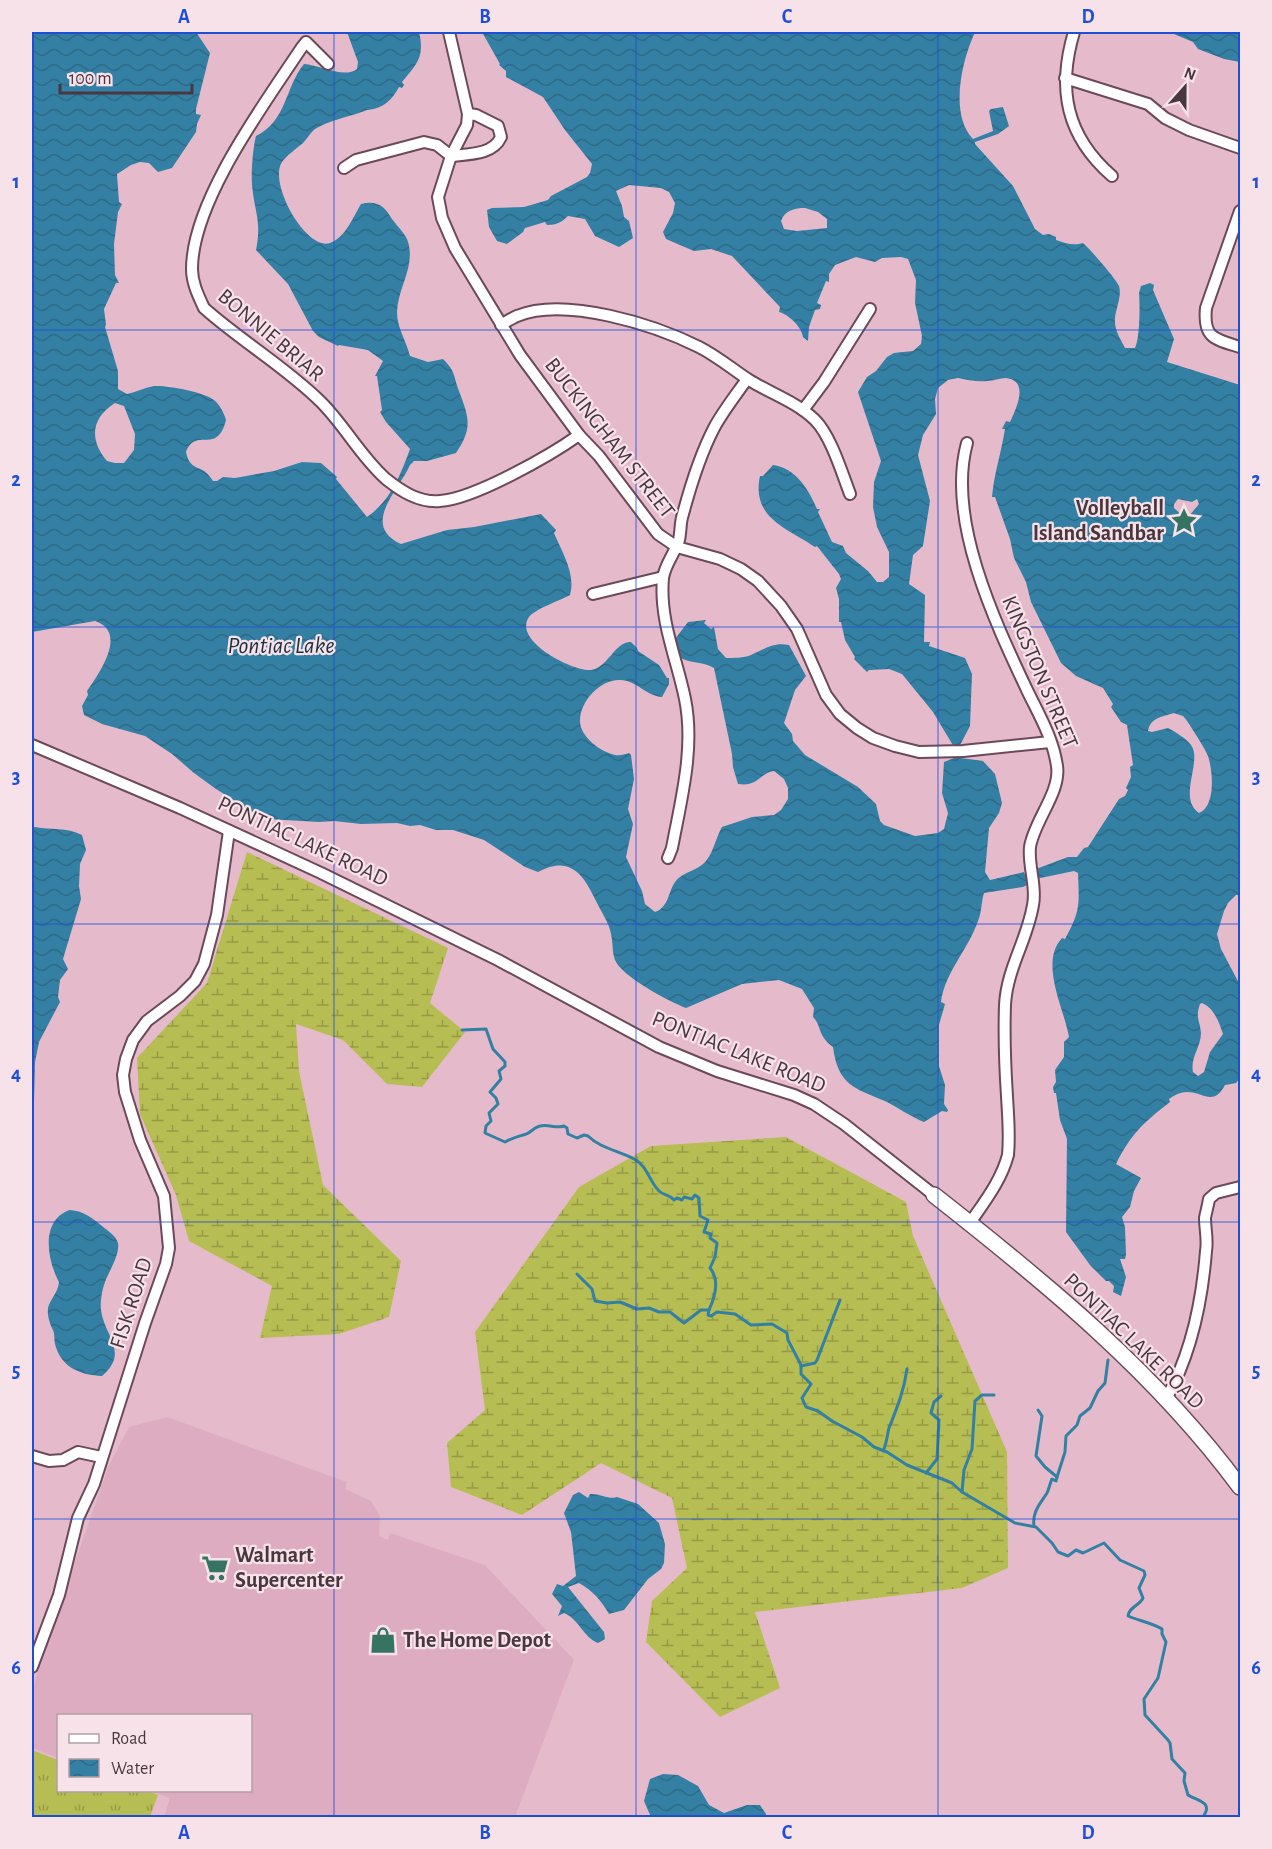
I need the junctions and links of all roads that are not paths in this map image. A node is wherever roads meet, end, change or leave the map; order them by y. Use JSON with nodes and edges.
{"nodes":[{"id":1,"x":449,"y":32,"type":"edge"},
{"id":2,"x":1074,"y":32,"type":"edge"},
{"id":3,"x":328,"y":64,"type":"dead end"},
{"id":4,"x":1065,"y":78,"type":"junction"},
{"id":5,"x":468,"y":114,"type":"junction"},
{"id":6,"x":1240,"y":148,"type":"edge"},
{"id":7,"x":451,"y":156,"type":"junction"},
{"id":8,"x":344,"y":168,"type":"dead end"},
{"id":9,"x":1113,"y":176,"type":"dead end"},
{"id":10,"x":1240,"y":211,"type":"edge"},
{"id":11,"x":870,"y":309,"type":"dead end"},
{"id":12,"x":501,"y":325,"type":"junction"},
{"id":13,"x":1240,"y":347,"type":"edge"},
{"id":14,"x":747,"y":379,"type":"junction"},
{"id":15,"x":803,"y":410,"type":"junction"},
{"id":16,"x":579,"y":435,"type":"junction"},
{"id":17,"x":967,"y":443,"type":"dead end"},
{"id":18,"x":850,"y":494,"type":"dead end"},
{"id":19,"x":677,"y":547,"type":"junction"},
{"id":20,"x":663,"y":577,"type":"junction"},
{"id":21,"x":593,"y":594,"type":"dead end"},
{"id":22,"x":1050,"y":742,"type":"junction"},
{"id":23,"x":32,"y":745,"type":"edge"},
{"id":24,"x":229,"y":831,"type":"junction"},
{"id":25,"x":668,"y":858,"type":"dead end"},
{"id":26,"x":1240,"y":1187,"type":"edge"},
{"id":27,"x":934,"y":1195,"type":"joint"},
{"id":28,"x":970,"y":1223,"type":"junction"},
{"id":29,"x":1166,"y":1399,"type":"junction"},
{"id":30,"x":32,"y":1456,"type":"edge"},
{"id":31,"x":101,"y":1457,"type":"junction"},
{"id":32,"x":1240,"y":1487,"type":"edge"},
{"id":33,"x":32,"y":1667,"type":"edge"}],
"edges":[{"from":1,"to":5,"type":"street"},
{"from":2,"to":4,"type":"street"},
{"from":3,"to":16,"type":"street","name":"BONNIE BRIAR"},
{"from":4,"to":6,"type":"street"},
{"from":4,"to":9,"type":"street"},
{"from":5,"to":7,"type":"street","name":"BUCKINGHAM STREET"},
{"from":5,"to":7,"type":"street"},
{"from":7,"to":8,"type":"street"},
{"from":7,"to":12,"type":"street","name":"BUCKINGHAM STREET"},
{"from":10,"to":13,"type":"street"},
{"from":11,"to":15,"type":"street"},
{"from":12,"to":14,"type":"street"},
{"from":12,"to":16,"type":"street","name":"BUCKINGHAM STREET"},
{"from":14,"to":15,"type":"street"},
{"from":14,"to":19,"type":"street"},
{"from":15,"to":18,"type":"street"},
{"from":16,"to":19,"type":"street","name":"BUCKINGHAM STREET"},
{"from":17,"to":22,"type":"street","name":"KINGSTON STREET"},
{"from":19,"to":20,"type":"street"},
{"from":19,"to":22,"type":"street","name":"BUCKINGHAM STREET"},
{"from":20,"to":21,"type":"street"},
{"from":20,"to":25,"type":"street"},
{"from":22,"to":28,"type":"street","name":"KINGSTON STREET"},
{"from":23,"to":24,"type":"street","name":"PONTIAC LAKE ROAD"},
{"from":24,"to":27,"type":"street","name":"PONTIAC LAKE ROAD"},
{"from":24,"to":31,"type":"street","name":"FISK ROAD"},
{"from":26,"to":29,"type":"street"},
{"from":27,"to":28,"type":"street","name":"PONTIAC LAKE ROAD"},
{"from":28,"to":29,"type":"street","name":"PONTIAC LAKE ROAD"},
{"from":29,"to":32,"type":"street","name":"PONTIAC LAKE ROAD"},
{"from":30,"to":31,"type":"street"},
{"from":31,"to":33,"type":"street","name":"FISK ROAD"}]}
